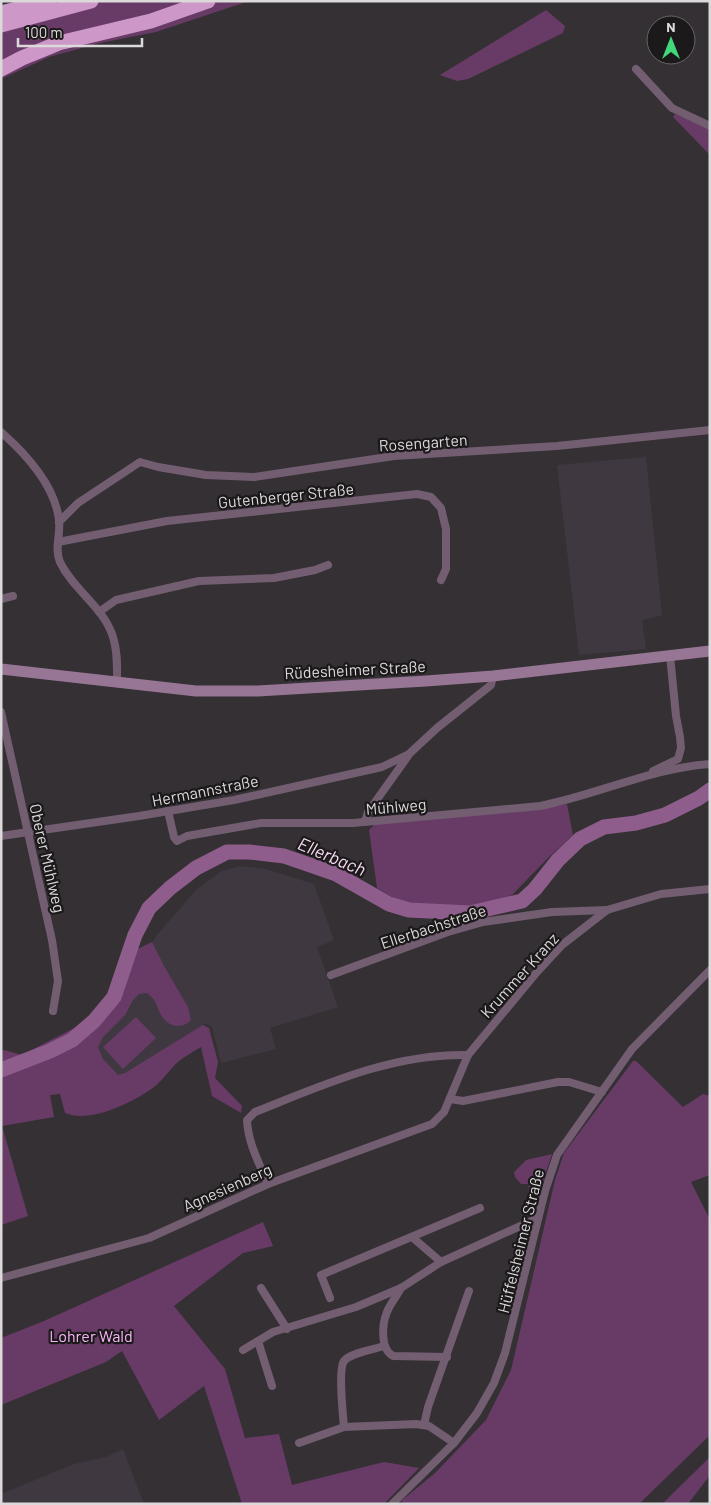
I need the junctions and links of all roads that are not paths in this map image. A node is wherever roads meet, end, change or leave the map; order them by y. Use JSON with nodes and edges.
{"nodes":[{"id":1,"x":49,"y":1,"type":"edge"},
{"id":2,"x":90,"y":1,"type":"edge"},
{"id":3,"x":208,"y":1,"type":"edge"},
{"id":4,"x":29,"y":12,"type":"junction"},
{"id":5,"x":1,"y":13,"type":"edge"},
{"id":6,"x":1,"y":25,"type":"edge"},
{"id":7,"x":1,"y":69,"type":"edge"},
{"id":8,"x":636,"y":69,"type":"dead end"},
{"id":9,"x":710,"y":126,"type":"edge"},
{"id":10,"x":710,"y":430,"type":"edge"},
{"id":11,"x":1,"y":432,"type":"edge"},
{"id":12,"x":59,"y":522,"type":"junction"},
{"id":13,"x":58,"y":542,"type":"junction"},
{"id":14,"x":328,"y":565,"type":"dead end"},
{"id":15,"x":441,"y":580,"type":"dead end"},
{"id":16,"x":13,"y":596,"type":"dead end"},
{"id":17,"x":1,"y":599,"type":"edge"},
{"id":18,"x":99,"y":612,"type":"junction"},
{"id":19,"x":710,"y":651,"type":"edge"},
{"id":20,"x":670,"y":655,"type":"junction"},
{"id":21,"x":1,"y":669,"type":"edge"},
{"id":22,"x":493,"y":676,"type":"junction"},
{"id":23,"x":117,"y":683,"type":"junction"},
{"id":24,"x":1,"y":712,"type":"edge"},
{"id":25,"x":409,"y":754,"type":"junction"},
{"id":26,"x":710,"y":764,"type":"edge"},
{"id":27,"x":647,"y":775,"type":"junction"},
{"id":28,"x":168,"y":811,"type":"junction"},
{"id":29,"x":364,"y":822,"type":"junction"},
{"id":30,"x":27,"y":832,"type":"junction"},
{"id":31,"x":1,"y":836,"type":"edge"},
{"id":32,"x":710,"y":888,"type":"edge"},
{"id":33,"x":607,"y":910,"type":"junction"},
{"id":34,"x":710,"y":970,"type":"edge"},
{"id":35,"x":331,"y":975,"type":"dead end"},
{"id":36,"x":53,"y":1011,"type":"dead end"},
{"id":37,"x":468,"y":1055,"type":"junction"},
{"id":38,"x":602,"y":1092,"type":"junction"},
{"id":39,"x":450,"y":1099,"type":"junction"},
{"id":40,"x":268,"y":1184,"type":"junction"},
{"id":41,"x":480,"y":1208,"type":"dead end"},
{"id":42,"x":538,"y":1218,"type":"junction"},
{"id":43,"x":412,"y":1237,"type":"junction"},
{"id":44,"x":441,"y":1262,"type":"junction"},
{"id":45,"x":1,"y":1278,"type":"edge"},
{"id":46,"x":261,"y":1288,"type":"dead end"},
{"id":47,"x":401,"y":1288,"type":"junction"},
{"id":48,"x":469,"y":1291,"type":"dead end"},
{"id":49,"x":330,"y":1298,"type":"dead end"},
{"id":50,"x":287,"y":1329,"type":"junction"},
{"id":51,"x":258,"y":1341,"type":"junction"},
{"id":52,"x":384,"y":1346,"type":"junction"},
{"id":53,"x":243,"y":1350,"type":"dead end"},
{"id":54,"x":447,"y":1357,"type":"junction"},
{"id":55,"x":272,"y":1386,"type":"dead end"},
{"id":56,"x":424,"y":1425,"type":"junction"},
{"id":57,"x":344,"y":1427,"type":"junction"},
{"id":58,"x":299,"y":1443,"type":"dead end"},
{"id":59,"x":454,"y":1443,"type":"junction"},
{"id":60,"x":392,"y":1504,"type":"edge"}],
"edges":[{"from":1,"to":4,"type":"highway"},
{"from":2,"to":4,"type":"highway"},
{"from":3,"to":7,"type":"highway"},
{"from":4,"to":5,"type":"highway"},
{"from":4,"to":6,"type":"highway"},
{"from":8,"to":9,"type":"street"},
{"from":10,"to":12,"type":"street","name":"Rosengarten"},
{"from":11,"to":12,"type":"street"},
{"from":12,"to":13,"type":"street"},
{"from":13,"to":15,"type":"street","name":"Gutenberger Straße"},
{"from":13,"to":18,"type":"street"},
{"from":14,"to":18,"type":"street"},
{"from":16,"to":17,"type":"street"},
{"from":18,"to":23,"type":"street"},
{"from":19,"to":20,"type":"street","name":"Rüdesheimer Straße"},
{"from":20,"to":22,"type":"street","name":"Rüdesheimer Straße"},
{"from":20,"to":27,"type":"street","name":"Mühlweg"},
{"from":21,"to":23,"type":"street","name":"Rüdesheimer Straße"},
{"from":22,"to":23,"type":"street","name":"Rüdesheimer Straße"},
{"from":22,"to":25,"type":"street","name":"Hermannstraße"},
{"from":24,"to":30,"type":"street","name":"Oberer Mühlweg"},
{"from":25,"to":28,"type":"street","name":"Hermannstraße"},
{"from":25,"to":29,"type":"street","name":"Hermannstraße"},
{"from":26,"to":27,"type":"street","name":"Mühlweg"},
{"from":27,"to":29,"type":"street","name":"Mühlweg"},
{"from":28,"to":29,"type":"street","name":"Mühlweg"},
{"from":28,"to":30,"type":"street","name":"Hermannstraße"},
{"from":30,"to":31,"type":"street","name":"Hermannstraße"},
{"from":30,"to":36,"type":"street","name":"Oberer Mühlweg"},
{"from":32,"to":33,"type":"street","name":"Krummer Kranz"},
{"from":33,"to":35,"type":"street","name":"Ellerbachstraße"},
{"from":33,"to":37,"type":"street","name":"Krummer Kranz"},
{"from":34,"to":38,"type":"street","name":"Hüffelsheimer Straße"},
{"from":37,"to":39,"type":"street","name":"Agnesienberg"},
{"from":37,"to":40,"type":"street"},
{"from":38,"to":39,"type":"street"},
{"from":38,"to":42,"type":"street","name":"Hüffelsheimer Straße"},
{"from":39,"to":40,"type":"street","name":"Agnesienberg"},
{"from":40,"to":45,"type":"street","name":"Agnesienberg"},
{"from":41,"to":43,"type":"street"},
{"from":42,"to":44,"type":"street"},
{"from":42,"to":59,"type":"street","name":"Hüffelsheimer Straße"},
{"from":43,"to":44,"type":"street"},
{"from":43,"to":49,"type":"street"},
{"from":44,"to":47,"type":"street"},
{"from":46,"to":50,"type":"street"},
{"from":47,"to":50,"type":"street"},
{"from":47,"to":52,"type":"street"},
{"from":48,"to":54,"type":"street"},
{"from":50,"to":51,"type":"street"},
{"from":51,"to":53,"type":"street"},
{"from":51,"to":55,"type":"street"},
{"from":52,"to":54,"type":"street"},
{"from":52,"to":57,"type":"street"},
{"from":54,"to":56,"type":"street"},
{"from":56,"to":57,"type":"street"},
{"from":56,"to":59,"type":"street"},
{"from":57,"to":58,"type":"street"},
{"from":59,"to":60,"type":"street","name":"Hüffelsheimer Straße"}]}
